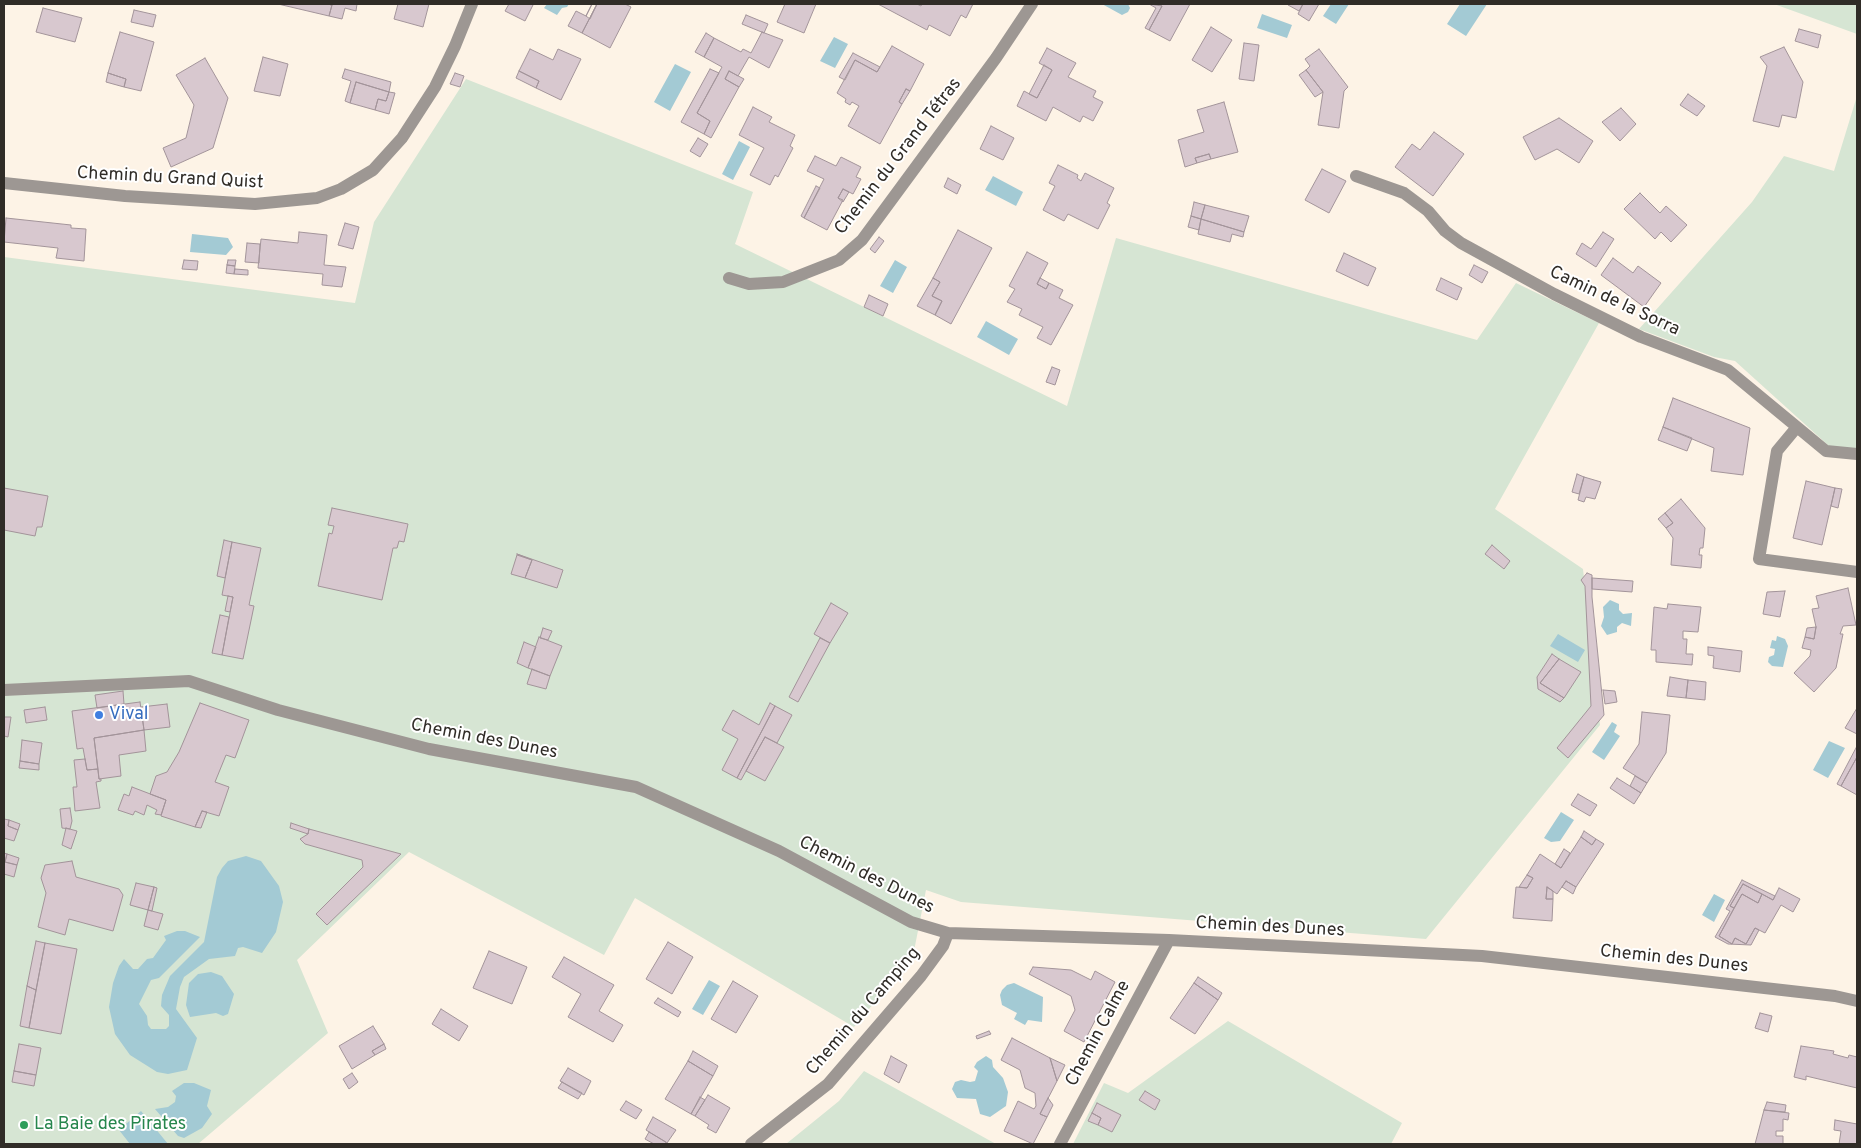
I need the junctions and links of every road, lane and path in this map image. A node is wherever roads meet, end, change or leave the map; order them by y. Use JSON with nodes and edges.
{"nodes":[{"id":1,"x":472,"y":4,"type":"edge"},
{"id":2,"x":1032,"y":4,"type":"edge"},
{"id":3,"x":1356,"y":176,"type":"dead end"},
{"id":4,"x":4,"y":183,"type":"edge"},
{"id":5,"x":729,"y":278,"type":"dead end"},
{"id":6,"x":1797,"y":427,"type":"junction"},
{"id":7,"x":1857,"y":454,"type":"edge"},
{"id":8,"x":1857,"y":572,"type":"edge"},
{"id":9,"x":4,"y":690,"type":"edge"},
{"id":10,"x":948,"y":933,"type":"junction"},
{"id":11,"x":1170,"y":940,"type":"junction"},
{"id":12,"x":1857,"y":1002,"type":"edge"},
{"id":13,"x":751,"y":1144,"type":"edge"},
{"id":14,"x":1060,"y":1144,"type":"edge"}],
"edges":[{"from":1,"to":4,"type":"street","name":"Chemin du Grand Quist"},
{"from":2,"to":5,"type":"street","name":"Chemin du Grand Tétras"},
{"from":3,"to":6,"type":"street","name":"Camin de la Sorra"},
{"from":6,"to":7,"type":"street","name":"Camin de la Sorra"},
{"from":6,"to":8,"type":"street"},
{"from":9,"to":10,"type":"street","name":"Chemin des Dunes"},
{"from":10,"to":11,"type":"street","name":"Chemin des Dunes"},
{"from":10,"to":13,"type":"street","name":"Chemin du Camping"},
{"from":11,"to":12,"type":"street","name":"Chemin des Dunes"},
{"from":11,"to":14,"type":"street","name":"Chemin Calme"}]}
